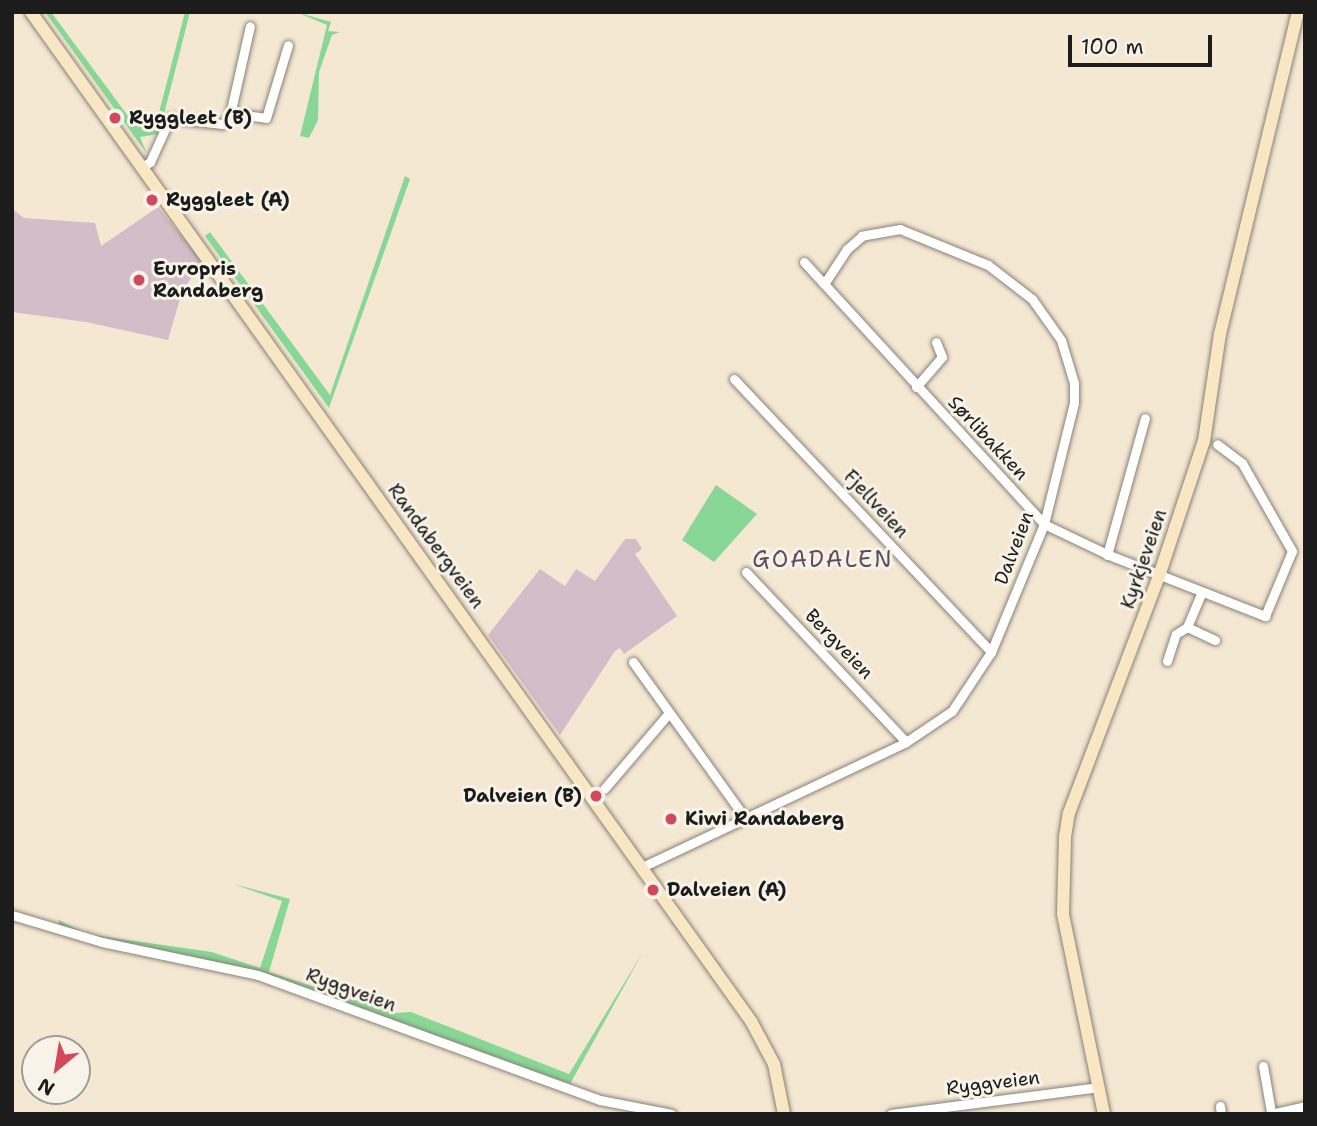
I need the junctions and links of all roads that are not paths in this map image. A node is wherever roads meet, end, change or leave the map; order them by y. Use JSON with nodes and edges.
{"nodes":[{"id":1,"x":30,"y":12,"type":"edge"},
{"id":2,"x":1298,"y":12,"type":"edge"},
{"id":3,"x":250,"y":26,"type":"dead end"},
{"id":4,"x":288,"y":45,"type":"dead end"},
{"id":5,"x":231,"y":113,"type":"junction"},
{"id":6,"x":141,"y":168,"type":"junction"},
{"id":7,"x":804,"y":261,"type":"dead end"},
{"id":8,"x":824,"y":284,"type":"junction"},
{"id":9,"x":936,"y":342,"type":"dead end"},
{"id":10,"x":734,"y":379,"type":"dead end"},
{"id":11,"x":916,"y":387,"type":"junction"},
{"id":12,"x":1145,"y":418,"type":"dead end"},
{"id":13,"x":1217,"y":444,"type":"dead end"},
{"id":14,"x":1044,"y":524,"type":"junction"},
{"id":15,"x":1107,"y":555,"type":"junction"},
{"id":16,"x":746,"y":572,"type":"dead end"},
{"id":17,"x":1159,"y":576,"type":"junction"},
{"id":18,"x":1202,"y":592,"type":"junction"},
{"id":19,"x":1188,"y":627,"type":"junction"},
{"id":20,"x":1215,"y":640,"type":"dead end"},
{"id":21,"x":992,"y":652,"type":"junction"},
{"id":22,"x":1167,"y":661,"type":"dead end"},
{"id":23,"x":633,"y":662,"type":"dead end"},
{"id":24,"x":669,"y":713,"type":"junction"},
{"id":25,"x":906,"y":742,"type":"junction"},
{"id":26,"x":604,"y":789,"type":"dead end"},
{"id":27,"x":745,"y":818,"type":"junction"},
{"id":28,"x":642,"y":867,"type":"junction"},
{"id":29,"x":12,"y":915,"type":"edge"},
{"id":30,"x":1263,"y":1066,"type":"dead end"},
{"id":31,"x":1099,"y":1087,"type":"junction"},
{"id":32,"x":1305,"y":1106,"type":"edge"},
{"id":33,"x":954,"y":1110,"type":"edge"},
{"id":34,"x":1271,"y":1113,"type":"edge"},
{"id":35,"x":672,"y":1114,"type":"edge"},
{"id":36,"x":784,"y":1114,"type":"edge"},
{"id":37,"x":891,"y":1114,"type":"edge"},
{"id":38,"x":1104,"y":1114,"type":"edge"}],
"edges":[{"from":1,"to":6,"type":"main road","name":"Randabergveien"},
{"from":2,"to":17,"type":"main road","name":"Kyrkjeveien"},
{"from":3,"to":5,"type":"street"},
{"from":4,"to":5,"type":"street"},
{"from":5,"to":6,"type":"street"},
{"from":6,"to":28,"type":"main road","name":"Randabergveien"},
{"from":7,"to":8,"type":"street","name":"Sørlibakken"},
{"from":8,"to":11,"type":"street","name":"Sørlibakken"},
{"from":8,"to":14,"type":"street","name":"Dalveien"},
{"from":9,"to":11,"type":"street"},
{"from":10,"to":21,"type":"street","name":"Fjellveien"},
{"from":11,"to":14,"type":"street","name":"Sørlibakken"},
{"from":12,"to":15,"type":"street"},
{"from":13,"to":18,"type":"street","name":"Sørlibakken"},
{"from":14,"to":15,"type":"street","name":"Sørlibakken"},
{"from":14,"to":21,"type":"street","name":"Dalveien"},
{"from":15,"to":17,"type":"street","name":"Sørlibakken"},
{"from":16,"to":25,"type":"street","name":"Bergveien"},
{"from":17,"to":18,"type":"street","name":"Sørlibakken"},
{"from":17,"to":31,"type":"main road","name":"Kyrkjeveien"},
{"from":18,"to":19,"type":"street"},
{"from":19,"to":20,"type":"street"},
{"from":19,"to":22,"type":"street"},
{"from":21,"to":25,"type":"street","name":"Dalveien"},
{"from":23,"to":24,"type":"street"},
{"from":24,"to":26,"type":"street"},
{"from":24,"to":27,"type":"street"},
{"from":25,"to":27,"type":"street","name":"Dalveien"},
{"from":27,"to":28,"type":"street","name":"Dalveien"},
{"from":28,"to":36,"type":"main road","name":"Randabergveien"},
{"from":29,"to":35,"type":"street","name":"Ryggveien"},
{"from":30,"to":34,"type":"street"},
{"from":31,"to":33,"type":"street","name":"Ryggveien"},
{"from":31,"to":38,"type":"main road","name":"Kyrkjeveien"},
{"from":32,"to":34,"type":"street"},
{"from":33,"to":37,"type":"street","name":"Ryggveien"}]}
